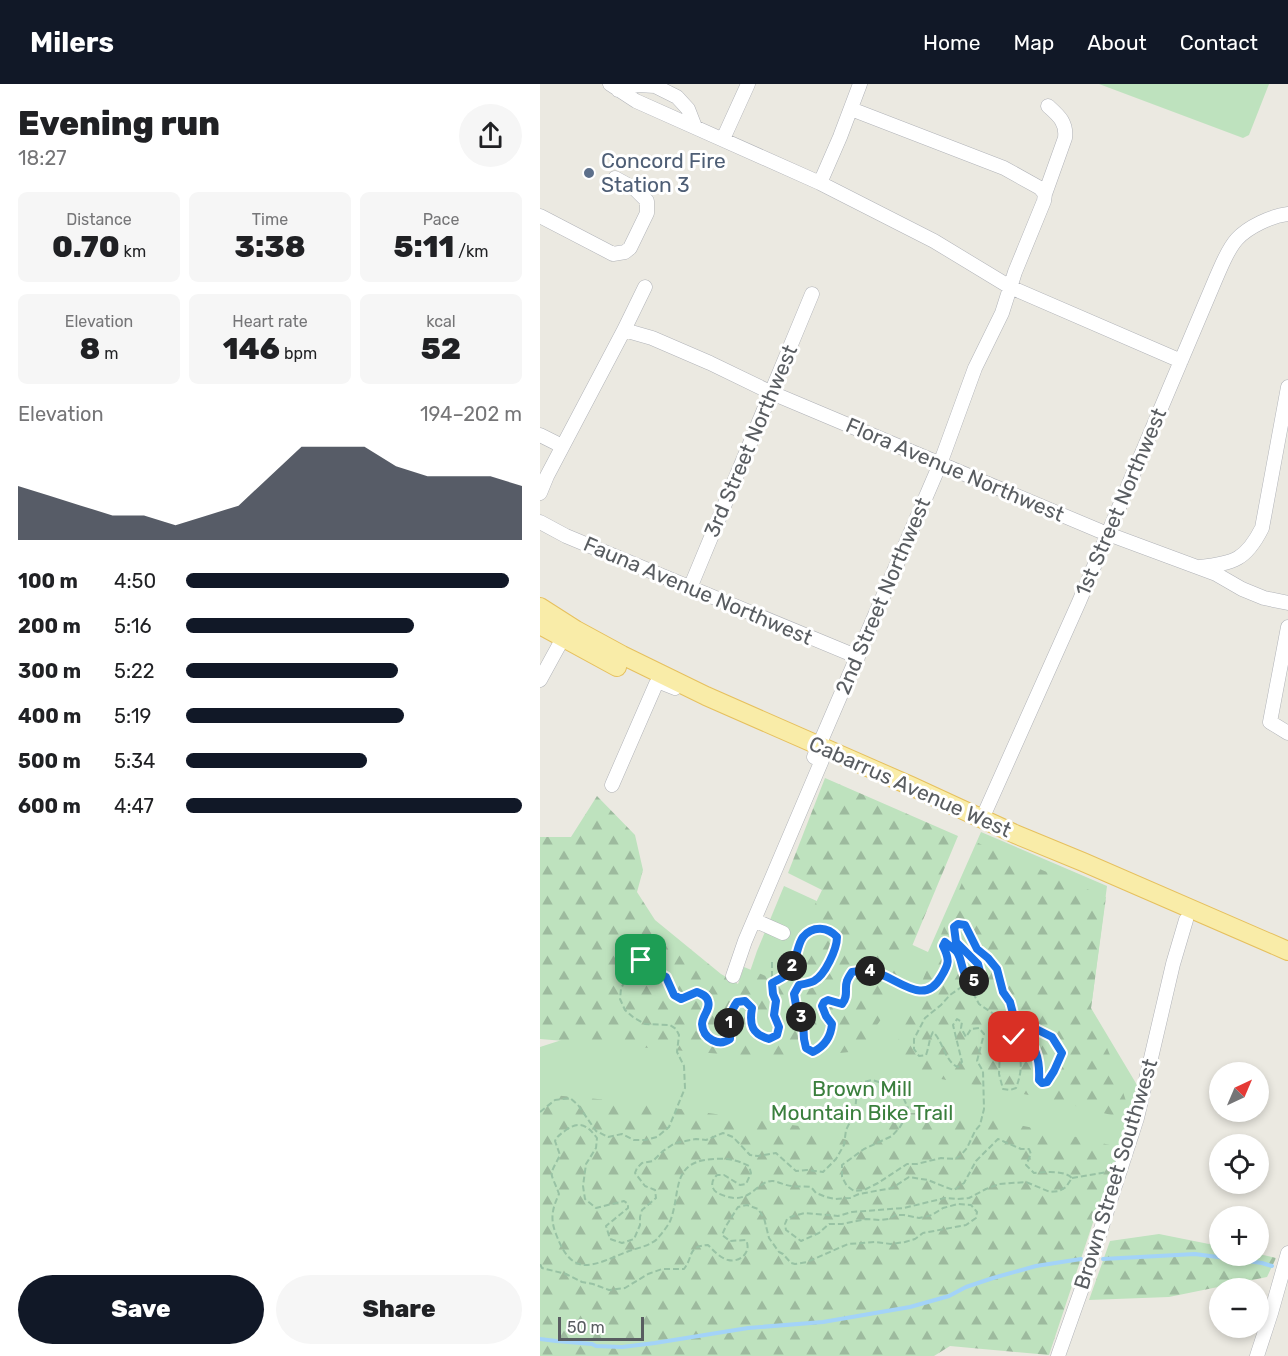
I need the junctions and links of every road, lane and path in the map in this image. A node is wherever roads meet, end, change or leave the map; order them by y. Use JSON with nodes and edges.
{"nodes":[{"id":1,"x":860,"y":84,"type":"edge"},
{"id":2,"x":747,"y":85,"type":"edge"},
{"id":3,"x":614,"y":87,"type":"edge"},
{"id":4,"x":1047,"y":106,"type":"dead end"},
{"id":5,"x":851,"y":109,"type":"junction"},
{"id":6,"x":694,"y":127,"type":"junction"},
{"id":7,"x":723,"y":139,"type":"junction"},
{"id":8,"x":615,"y":178,"type":"dead end"},
{"id":9,"x":820,"y":183,"type":"junction"},
{"id":10,"x":1045,"y":197,"type":"junction"},
{"id":11,"x":1288,"y":214,"type":"edge"},
{"id":12,"x":540,"y":216,"type":"edge"},
{"id":13,"x":645,"y":287,"type":"dead end"},
{"id":14,"x":1010,"y":287,"type":"junction"},
{"id":15,"x":812,"y":294,"type":"dead end"},
{"id":16,"x":624,"y":330,"type":"junction"},
{"id":17,"x":1181,"y":361,"type":"junction"},
{"id":18,"x":1288,"y":387,"type":"edge"},
{"id":19,"x":772,"y":393,"type":"junction"},
{"id":20,"x":1285,"y":416,"type":"edge"},
{"id":21,"x":541,"y":437,"type":"edge"},
{"id":22,"x":562,"y":446,"type":"junction"},
{"id":23,"x":940,"y":464,"type":"junction"},
{"id":24,"x":540,"y":493,"type":"edge"},
{"id":25,"x":540,"y":522,"type":"edge"},
{"id":26,"x":1108,"y":534,"type":"junction"},
{"id":27,"x":1222,"y":571,"type":"junction"},
{"id":28,"x":690,"y":588,"type":"junction"},
{"id":29,"x":1288,"y":603,"type":"edge"},
{"id":30,"x":540,"y":607,"type":"edge"},
{"id":31,"x":540,"y":625,"type":"edge"},
{"id":32,"x":1288,"y":627,"type":"edge"},
{"id":33,"x":563,"y":638,"type":"junction"},
{"id":34,"x":858,"y":657,"type":"junction"},
{"id":35,"x":540,"y":680,"type":"edge"},
{"id":36,"x":655,"y":686,"type":"junction"},
{"id":37,"x":706,"y":696,"type":"junction"},
{"id":38,"x":1288,"y":733,"type":"edge"},
{"id":39,"x":818,"y":754,"type":"junction"},
{"id":40,"x":612,"y":785,"type":"dead end"},
{"id":41,"x":982,"y":819,"type":"junction"},
{"id":42,"x":754,"y":920,"type":"junction"},
{"id":43,"x":1186,"y":920,"type":"junction"},
{"id":44,"x":783,"y":933,"type":"dead end"},
{"id":45,"x":1288,"y":951,"type":"edge"},
{"id":46,"x":772,"y":962,"type":"dead end"},
{"id":47,"x":1288,"y":964,"type":"edge"},
{"id":48,"x":733,"y":976,"type":"dead end"},
{"id":49,"x":772,"y":983,"type":"junction"},
{"id":50,"x":540,"y":1112,"type":"edge"},
{"id":51,"x":1119,"y":1174,"type":"junction"},
{"id":52,"x":1072,"y":1178,"type":"junction"},
{"id":53,"x":1288,"y":1253,"type":"edge"},
{"id":54,"x":540,"y":1264,"type":"edge"},
{"id":55,"x":1058,"y":1356,"type":"edge"},
{"id":56,"x":1257,"y":1356,"type":"edge"}],
"edges":[{"from":1,"to":5,"type":"street"},
{"from":2,"to":7,"type":"street"},
{"from":3,"to":6,"type":"street"},
{"from":3,"to":6,"type":"street"},
{"from":4,"to":10,"type":"street","name":"2nd Street Northwest"},
{"from":5,"to":9,"type":"street"},
{"from":5,"to":10,"type":"street"},
{"from":6,"to":7,"type":"street"},
{"from":7,"to":9,"type":"street"},
{"from":8,"to":12,"type":"street"},
{"from":9,"to":14,"type":"street"},
{"from":10,"to":14,"type":"street","name":"2nd Street Northwest"},
{"from":11,"to":17,"type":"street","name":"1st Street Northwest"},
{"from":13,"to":16,"type":"street"},
{"from":14,"to":17,"type":"street"},
{"from":14,"to":23,"type":"street","name":"2nd Street Northwest"},
{"from":15,"to":19,"type":"street","name":"3rd Street Northwest"},
{"from":16,"to":19,"type":"street","name":"Flora Avenue Northwest"},
{"from":16,"to":22,"type":"street"},
{"from":17,"to":26,"type":"street","name":"1st Street Northwest"},
{"from":18,"to":20,"type":"street"},
{"from":19,"to":23,"type":"street","name":"Flora Avenue Northwest"},
{"from":19,"to":28,"type":"street","name":"3rd Street Northwest"},
{"from":20,"to":27,"type":"street"},
{"from":21,"to":22,"type":"street"},
{"from":22,"to":24,"type":"street"},
{"from":23,"to":26,"type":"street","name":"Flora Avenue Northwest"},
{"from":23,"to":34,"type":"street","name":"2nd Street Northwest"},
{"from":25,"to":28,"type":"street","name":"Fauna Avenue Northwest"},
{"from":26,"to":27,"type":"street","name":"Flora Avenue Northwest"},
{"from":26,"to":41,"type":"street","name":"1st Street Northwest"},
{"from":27,"to":29,"type":"street","name":"Flora Avenue Northwest"},
{"from":28,"to":34,"type":"street","name":"Fauna Avenue Northwest"},
{"from":30,"to":37,"type":"main road","name":"Cabarrus Avenue West"},
{"from":31,"to":33,"type":"main road","name":"Cabarrus Avenue West"},
{"from":32,"to":38,"type":"street"},
{"from":33,"to":35,"type":"street"},
{"from":33,"to":36,"type":"main road","name":"Cabarrus Avenue West"},
{"from":34,"to":39,"type":"street","name":"2nd Street Northwest"},
{"from":36,"to":37,"type":"street"},
{"from":36,"to":39,"type":"main road","name":"Cabarrus Avenue West"},
{"from":36,"to":40,"type":"street"},
{"from":37,"to":39,"type":"main road","name":"Cabarrus Avenue West"},
{"from":39,"to":41,"type":"main road","name":"Cabarrus Avenue West"},
{"from":39,"to":42,"type":"street","name":"2nd Street Northwest"},
{"from":39,"to":43,"type":"main road","name":"Cabarrus Avenue West"},
{"from":41,"to":45,"type":"main road","name":"Cabarrus Avenue West"},
{"from":42,"to":44,"type":"street"},
{"from":42,"to":48,"type":"street","name":"2nd Street Northwest"},
{"from":43,"to":47,"type":"main road","name":"Cabarrus Avenue West"},
{"from":43,"to":51,"type":"street","name":"Brown Street Southwest"},
{"from":46,"to":49,"type":"path"},
{"from":49,"to":50,"type":"path"},
{"from":49,"to":52,"type":"path"},
{"from":51,"to":52,"type":"path"},
{"from":51,"to":55,"type":"street","name":"Brown Street Southwest"},
{"from":52,"to":54,"type":"path"},
{"from":53,"to":56,"type":"street"}]}
